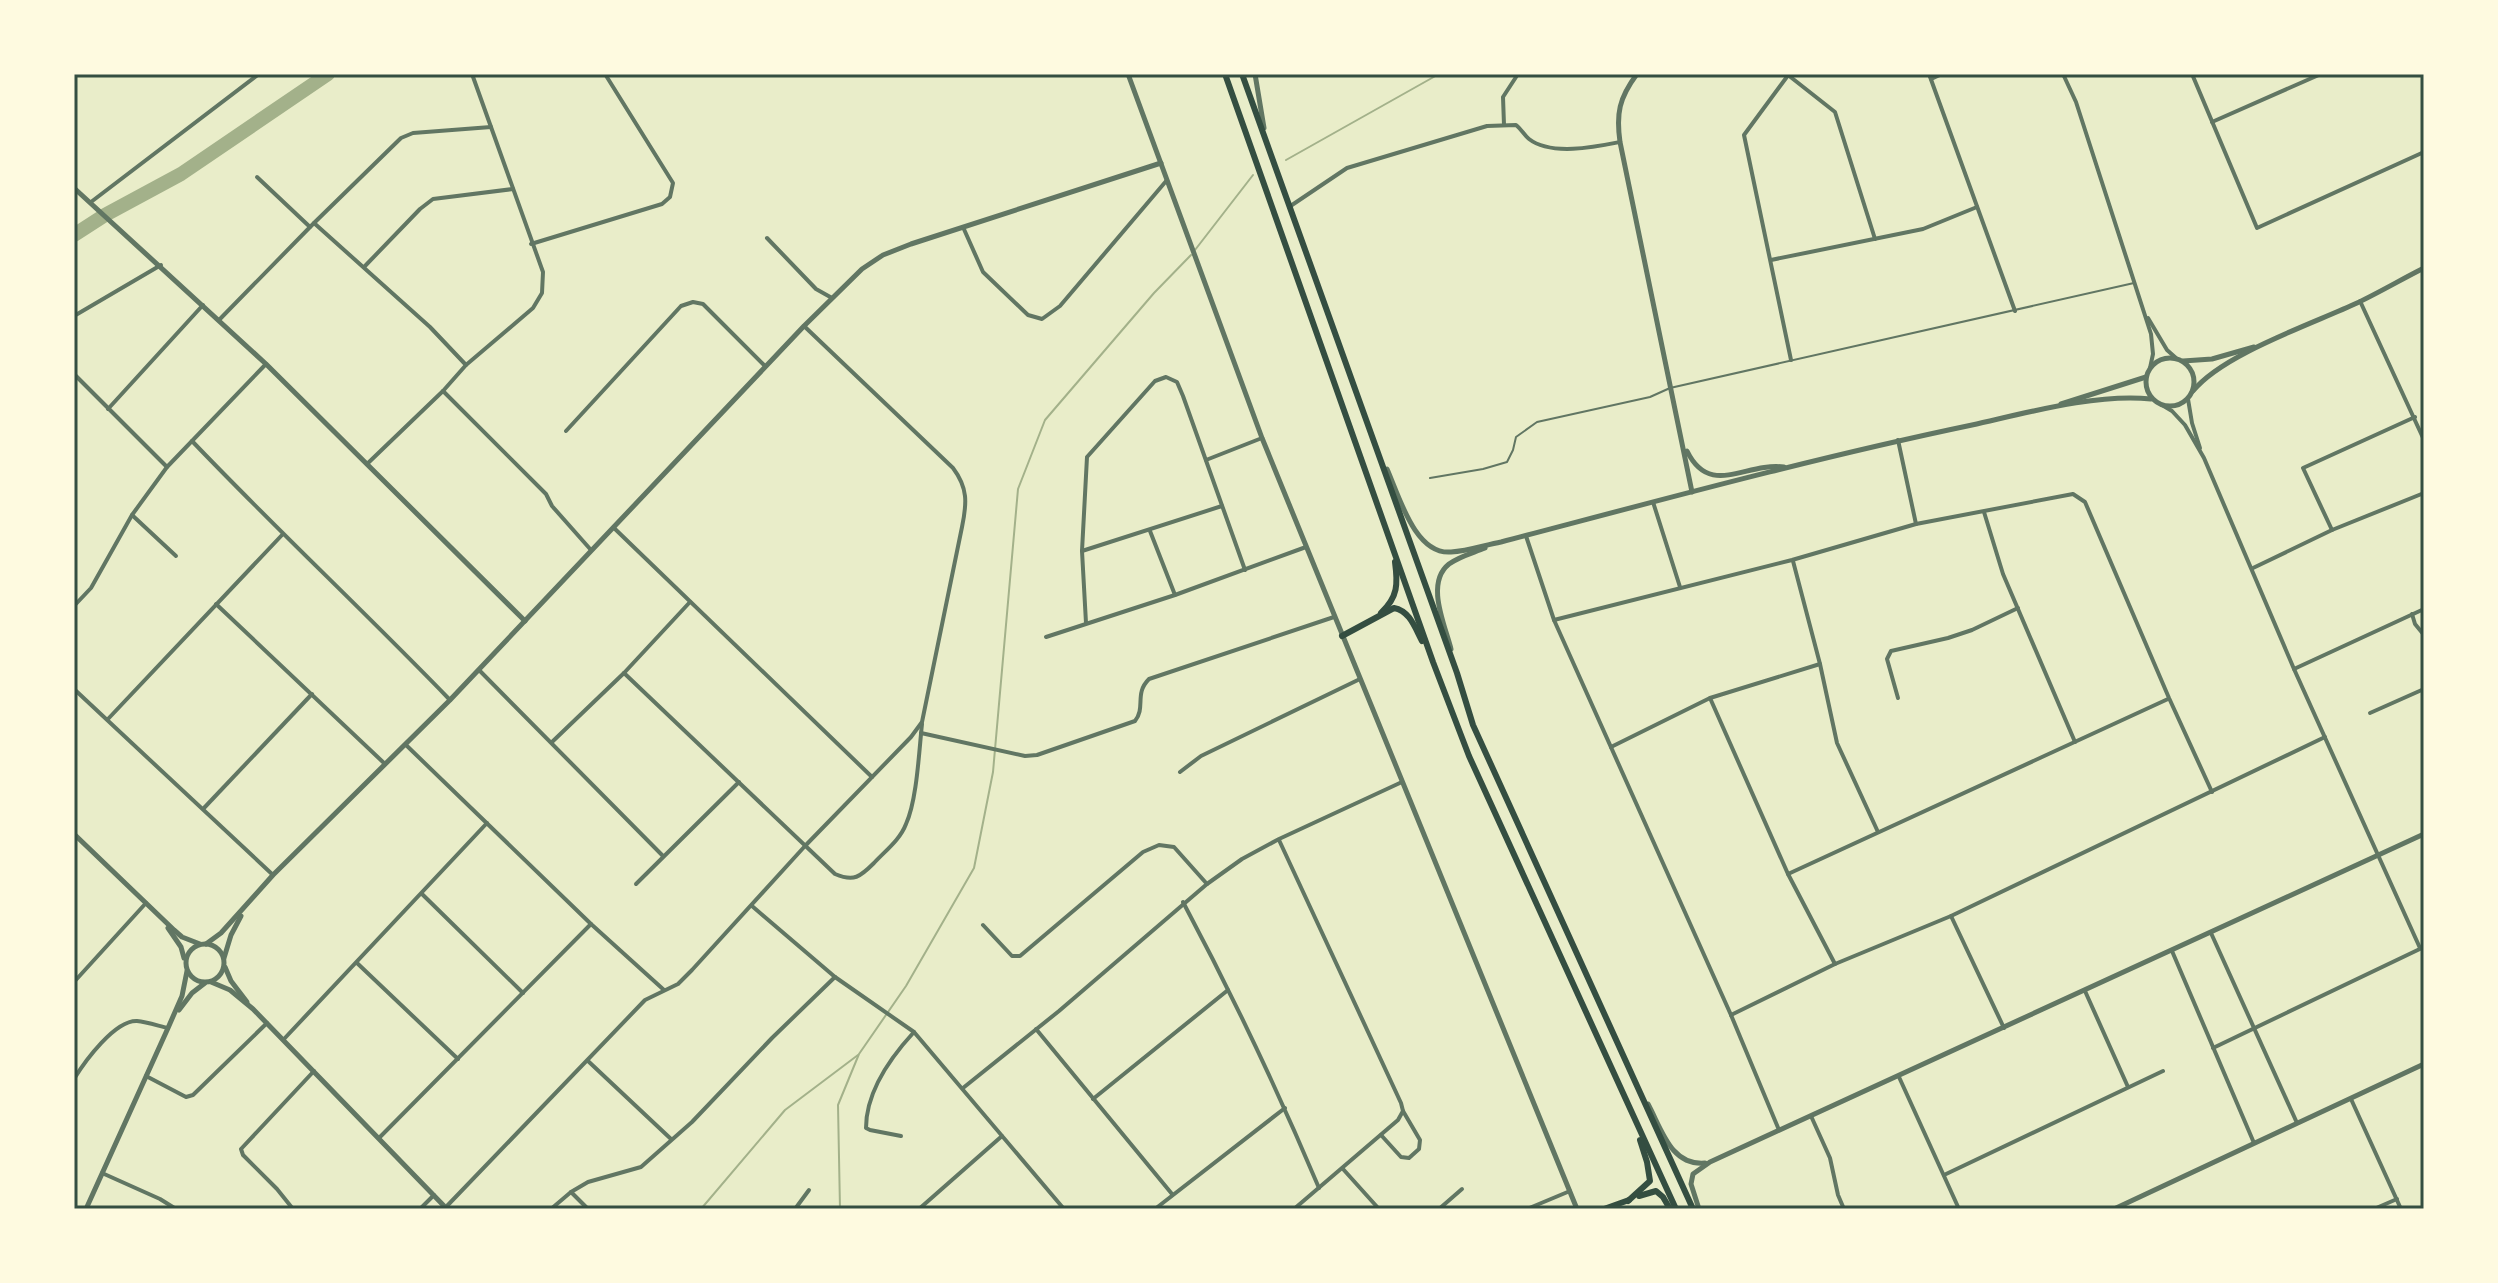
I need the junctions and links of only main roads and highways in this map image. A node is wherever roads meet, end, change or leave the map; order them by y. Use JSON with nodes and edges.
{"nodes":[{"id":1,"x":1225,"y":74,"type":"edge"},
{"id":2,"x":1242,"y":74,"type":"edge"},
{"id":3,"x":1390,"y":539,"type":"junction"},
{"id":4,"x":1376,"y":618,"type":"junction"},
{"id":5,"x":1342,"y":636,"type":"road end"},
{"id":6,"x":1433,"y":662,"type":"junction"},
{"id":7,"x":1626,"y":1103,"type":"junction"},
{"id":8,"x":1628,"y":1201,"type":"junction"},
{"id":9,"x":1604,"y":1209,"type":"edge"},
{"id":10,"x":1670,"y":1209,"type":"edge"},
{"id":11,"x":1676,"y":1209,"type":"edge"},
{"id":12,"x":1696,"y":1209,"type":"edge"}],
"edges":[{"from":1,"to":3,"type":"main road"},
{"from":2,"to":12,"type":"main road"},
{"from":3,"to":4,"type":"main road"},
{"from":3,"to":6,"type":"main road"},
{"from":4,"to":5,"type":"main road"},
{"from":4,"to":6,"type":"main road"},
{"from":6,"to":7,"type":"main road"},
{"from":7,"to":8,"type":"main road"},
{"from":7,"to":11,"type":"main road"},
{"from":8,"to":9,"type":"main road"},
{"from":8,"to":10,"type":"main road"}]}
